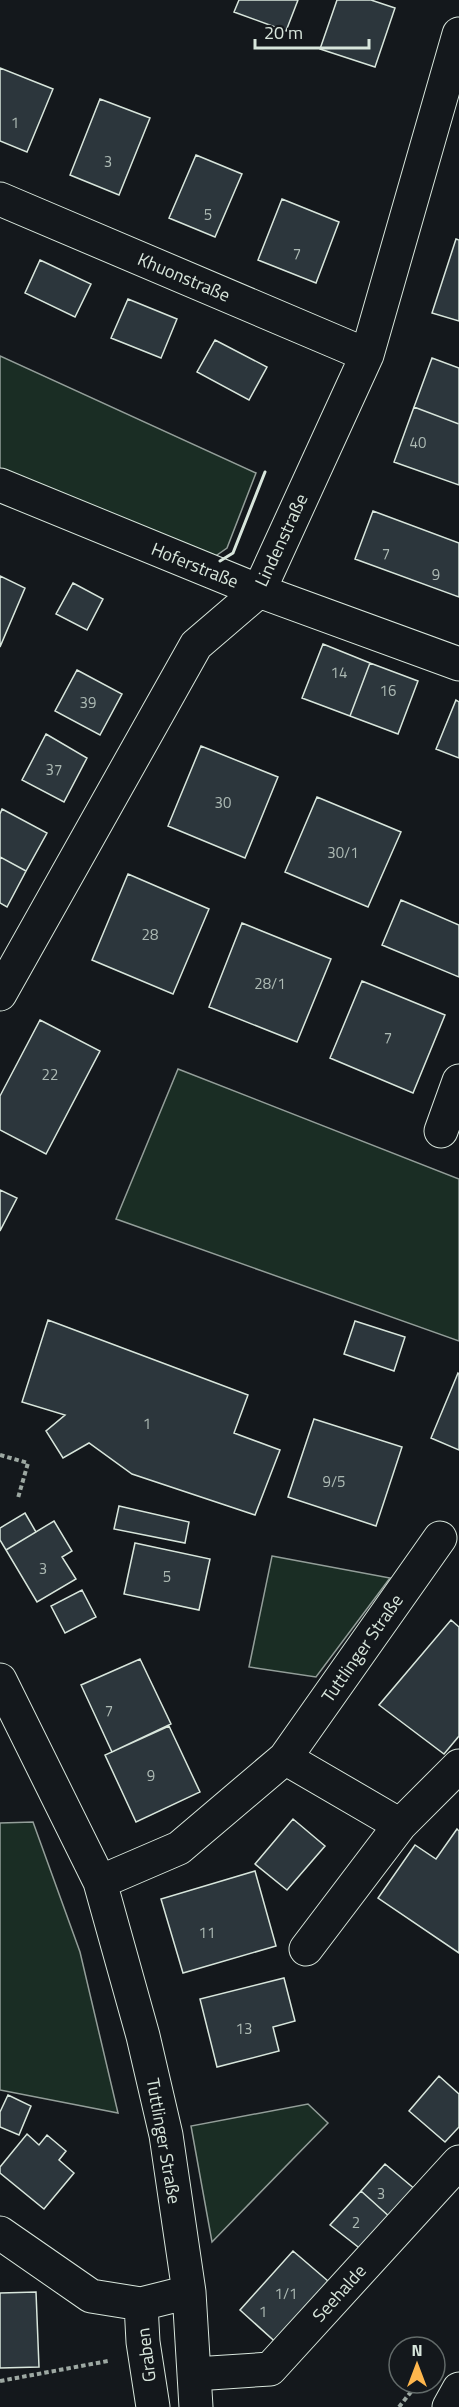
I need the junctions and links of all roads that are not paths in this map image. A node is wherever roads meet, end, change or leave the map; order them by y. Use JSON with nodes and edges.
{"nodes":[{"id":1,"x":459,"y":34,"type":"edge"},
{"id":2,"x":0,"y":199,"type":"edge"},
{"id":3,"x":367,"y":355,"type":"junction"},
{"id":4,"x":0,"y":485,"type":"edge"},
{"id":5,"x":259,"y":591,"type":"junction"},
{"id":6,"x":459,"y":664,"type":"edge"},
{"id":7,"x":0,"y":994,"type":"edge"},
{"id":8,"x":459,"y":1080,"type":"edge"},
{"id":9,"x":441,"y":1131,"type":"dead end"},
{"id":10,"x":440,"y":1538,"type":"dead end"},
{"id":11,"x":0,"y":1680,"type":"edge"},
{"id":12,"x":285,"y":1758,"type":"junction"},
{"id":13,"x":459,"y":1766,"type":"edge"},
{"id":14,"x":400,"y":1825,"type":"junction"},
{"id":15,"x":100,"y":1882,"type":"junction"},
{"id":16,"x":306,"y":1949,"type":"dead end"},
{"id":17,"x":459,"y":2162,"type":"edge"},
{"id":18,"x":0,"y":2233,"type":"edge"},
{"id":19,"x":189,"y":2292,"type":"junction"},
{"id":20,"x":141,"y":2304,"type":"junction"},
{"id":21,"x":195,"y":2374,"type":"junction"},
{"id":22,"x":459,"y":2390,"type":"edge"},
{"id":23,"x":153,"y":2407,"type":"edge"},
{"id":24,"x":196,"y":2407,"type":"edge"},
{"id":25,"x":449,"y":2407,"type":"edge"}],
"edges":[{"from":1,"to":3,"type":"street","name":"Lindenstraße"},
{"from":2,"to":3,"type":"street","name":"Khuonstraße"},
{"from":3,"to":5,"type":"street","name":"Lindenstraße"},
{"from":4,"to":5,"type":"street","name":"Hoferstraße"},
{"from":5,"to":6,"type":"street","name":"Hoferstraße"},
{"from":5,"to":7,"type":"street","name":"Lindenstraße"},
{"from":8,"to":9,"type":"street"},
{"from":10,"to":12,"type":"street","name":"Tuttlinger Straße"},
{"from":11,"to":15,"type":"street","name":"Tuttlinger Straße"},
{"from":12,"to":14,"type":"street"},
{"from":12,"to":15,"type":"street","name":"Tuttlinger Straße"},
{"from":13,"to":14,"type":"street"},
{"from":14,"to":16,"type":"street"},
{"from":15,"to":19,"type":"street","name":"Tuttlinger Straße"},
{"from":17,"to":21,"type":"street","name":"Seehalde"},
{"from":18,"to":20,"type":"street"},
{"from":19,"to":20,"type":"street"},
{"from":19,"to":21,"type":"street","name":"Tuttlinger Straße"},
{"from":20,"to":23,"type":"street","name":"Graben"},
{"from":21,"to":24,"type":"street","name":"Tuttlinger Straße"},
{"from":22,"to":25,"type":"street"}]}
